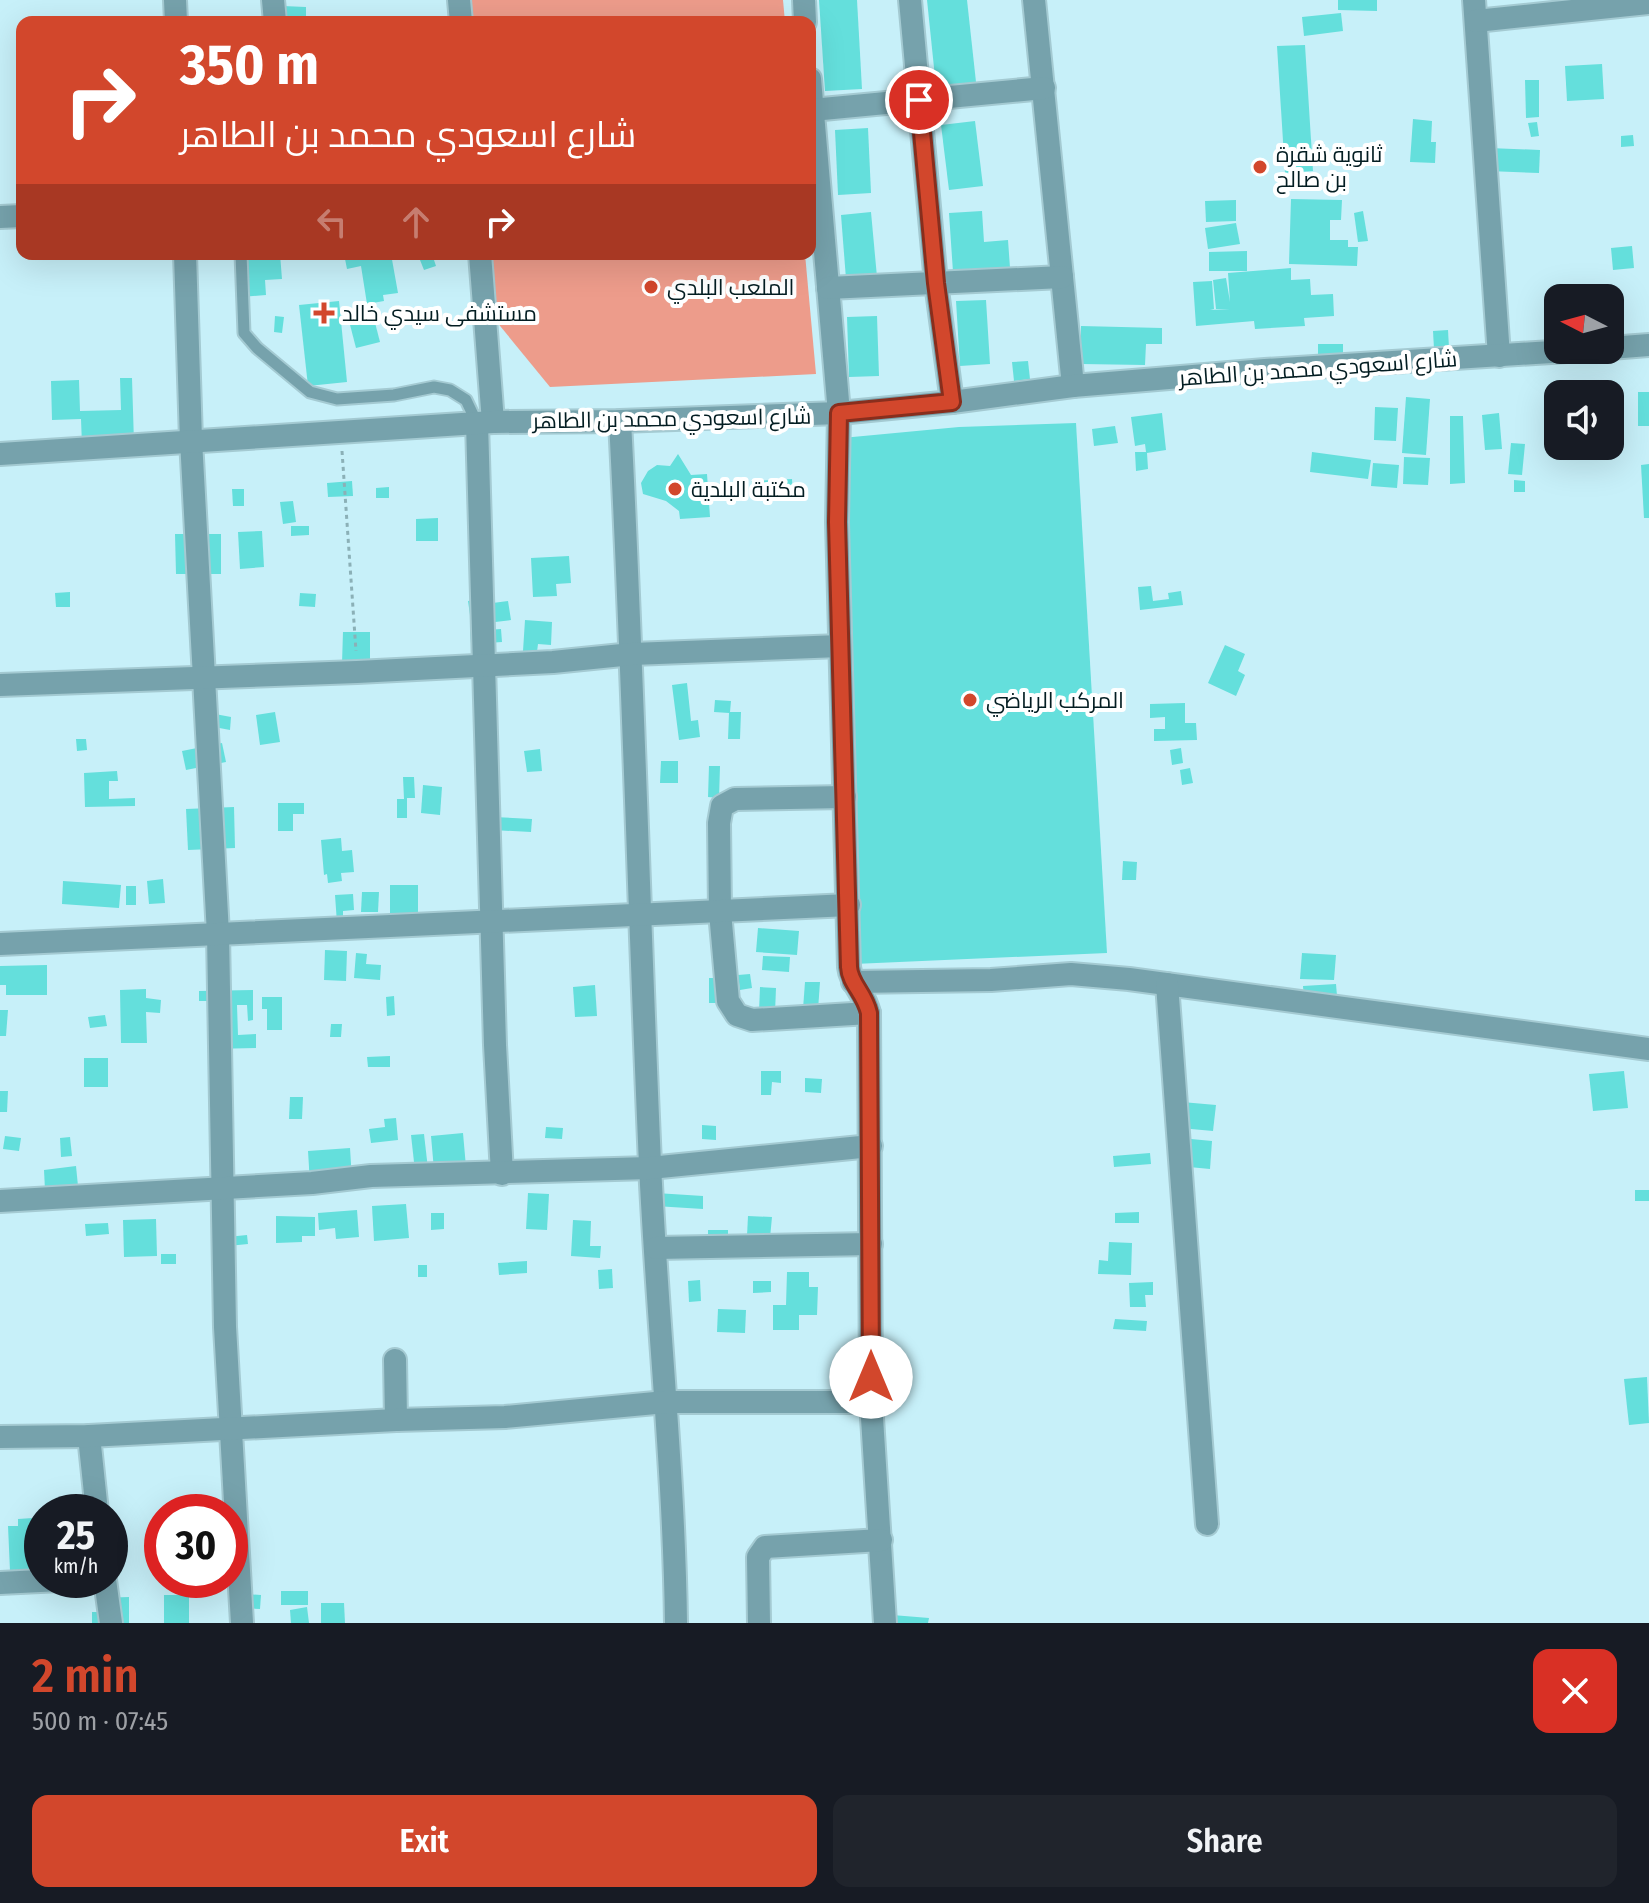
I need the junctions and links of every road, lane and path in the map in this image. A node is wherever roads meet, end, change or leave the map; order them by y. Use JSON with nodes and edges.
{"nodes":[{"id":1,"x":910,"y":0,"type":"edge"},
{"id":2,"x":1034,"y":0,"type":"edge"},
{"id":3,"x":1649,"y":3,"type":"edge"},
{"id":4,"x":1475,"y":10,"type":"edge"},
{"id":5,"x":1044,"y":88,"type":"junction"},
{"id":6,"x":919,"y":100,"type":"junction"},
{"id":7,"x":816,"y":110,"type":"edge"},
{"id":8,"x":816,"y":154,"type":"edge"},
{"id":9,"x":185,"y":260,"type":"edge"},
{"id":10,"x":241,"y":260,"type":"edge"},
{"id":11,"x":480,"y":260,"type":"edge"},
{"id":12,"x":1062,"y":277,"type":"junction"},
{"id":13,"x":936,"y":283,"type":"junction"},
{"id":14,"x":828,"y":288,"type":"junction"},
{"id":15,"x":1649,"y":345,"type":"edge"},
{"id":16,"x":1624,"y":347,"type":"edge"},
{"id":17,"x":1544,"y":353,"type":"edge"},
{"id":18,"x":1499,"y":356,"type":"junction"},
{"id":19,"x":1073,"y":386,"type":"junction"},
{"id":20,"x":952,"y":402,"type":"junction"},
{"id":21,"x":839,"y":413,"type":"junction"},
{"id":22,"x":620,"y":421,"type":"junction"},
{"id":23,"x":485,"y":422,"type":"junction"},
{"id":24,"x":341,"y":431,"type":"junction"},
{"id":25,"x":191,"y":440,"type":"junction"},
{"id":26,"x":0,"y":454,"type":"edge"},
{"id":27,"x":840,"y":646,"type":"junction"},
{"id":28,"x":632,"y":654,"type":"junction"},
{"id":29,"x":483,"y":666,"type":"junction"},
{"id":30,"x":357,"y":672,"type":"junction"},
{"id":31,"x":204,"y":678,"type":"junction"},
{"id":32,"x":0,"y":685,"type":"edge"},
{"id":33,"x":845,"y":797,"type":"junction"},
{"id":34,"x":849,"y":905,"type":"junction"},
{"id":35,"x":720,"y":912,"type":"junction"},
{"id":36,"x":640,"y":914,"type":"junction"},
{"id":37,"x":491,"y":922,"type":"junction"},
{"id":38,"x":218,"y":934,"type":"junction"},
{"id":39,"x":0,"y":944,"type":"edge"},
{"id":40,"x":853,"y":982,"type":"junction"},
{"id":41,"x":1167,"y":984,"type":"junction"},
{"id":42,"x":869,"y":1013,"type":"junction"},
{"id":43,"x":1649,"y":1049,"type":"edge"},
{"id":44,"x":871,"y":1146,"type":"junction"},
{"id":45,"x":650,"y":1168,"type":"junction"},
{"id":46,"x":502,"y":1174,"type":"junction"},
{"id":47,"x":223,"y":1187,"type":"junction"},
{"id":48,"x":0,"y":1201,"type":"edge"},
{"id":49,"x":871,"y":1244,"type":"junction"},
{"id":50,"x":656,"y":1248,"type":"junction"},
{"id":51,"x":395,"y":1360,"type":"dead end"},
{"id":52,"x":666,"y":1402,"type":"junction"},
{"id":53,"x":871,"y":1402,"type":"junction"},
{"id":54,"x":396,"y":1420,"type":"junction"},
{"id":55,"x":232,"y":1429,"type":"junction"},
{"id":56,"x":89,"y":1436,"type":"junction"},
{"id":57,"x":0,"y":1437,"type":"edge"},
{"id":58,"x":95,"y":1494,"type":"edge"},
{"id":59,"x":1207,"y":1524,"type":"dead end"},
{"id":60,"x":881,"y":1540,"type":"junction"},
{"id":61,"x":24,"y":1582,"type":"edge"},
{"id":62,"x":0,"y":1583,"type":"edge"},
{"id":63,"x":108,"y":1598,"type":"edge"},
{"id":64,"x":111,"y":1623,"type":"edge"},
{"id":65,"x":242,"y":1623,"type":"edge"},
{"id":66,"x":676,"y":1623,"type":"edge"},
{"id":67,"x":759,"y":1623,"type":"edge"},
{"id":68,"x":885,"y":1623,"type":"edge"}],
"edges":[{"from":1,"to":6,"type":"street"},
{"from":2,"to":5,"type":"street"},
{"from":3,"to":4,"type":"street"},
{"from":4,"to":18,"type":"street"},
{"from":5,"to":6,"type":"street"},
{"from":5,"to":12,"type":"street"},
{"from":6,"to":7,"type":"street"},
{"from":6,"to":13,"type":"street"},
{"from":8,"to":14,"type":"street"},
{"from":9,"to":25,"type":"street"},
{"from":10,"to":23,"type":"lane"},
{"from":11,"to":23,"type":"street"},
{"from":12,"to":13,"type":"street"},
{"from":12,"to":19,"type":"street"},
{"from":13,"to":14,"type":"street"},
{"from":13,"to":20,"type":"street"},
{"from":14,"to":21,"type":"street"},
{"from":15,"to":16,"type":"street"},
{"from":17,"to":18,"type":"street","name":"شارع اسعودي محمد بن الطاهر"},
{"from":18,"to":19,"type":"street","name":"شارع اسعودي محمد بن الطاهر"},
{"from":19,"to":20,"type":"street","name":"شارع اسعودي محمد بن الطاهر"},
{"from":20,"to":21,"type":"street","name":"شارع اسعودي محمد بن الطاهر"},
{"from":21,"to":22,"type":"street","name":"شارع اسعودي محمد بن الطاهر"},
{"from":21,"to":27,"type":"street"},
{"from":22,"to":23,"type":"street","name":"شارع اسعودي محمد بن الطاهر"},
{"from":22,"to":28,"type":"street"},
{"from":23,"to":24,"type":"street","name":"شارع اسعودي محمد بن الطاهر"},
{"from":23,"to":29,"type":"street"},
{"from":24,"to":25,"type":"street","name":"شارع اسعودي محمد بن الطاهر"},
{"from":24,"to":30,"type":"path"},
{"from":25,"to":26,"type":"street","name":"شارع اسعودي محمد بن الطاهر"},
{"from":25,"to":31,"type":"street"},
{"from":27,"to":28,"type":"street"},
{"from":27,"to":33,"type":"street"},
{"from":28,"to":29,"type":"street"},
{"from":28,"to":36,"type":"street"},
{"from":29,"to":30,"type":"street"},
{"from":29,"to":37,"type":"street"},
{"from":30,"to":31,"type":"street"},
{"from":31,"to":32,"type":"street"},
{"from":31,"to":38,"type":"street"},
{"from":33,"to":34,"type":"street"},
{"from":33,"to":35,"type":"street"},
{"from":34,"to":35,"type":"street"},
{"from":34,"to":40,"type":"street"},
{"from":35,"to":36,"type":"street"},
{"from":35,"to":42,"type":"street"},
{"from":36,"to":37,"type":"street"},
{"from":36,"to":45,"type":"street"},
{"from":37,"to":38,"type":"street"},
{"from":37,"to":46,"type":"street"},
{"from":38,"to":39,"type":"street"},
{"from":38,"to":47,"type":"street"},
{"from":40,"to":41,"type":"street"},
{"from":40,"to":42,"type":"street"},
{"from":41,"to":43,"type":"street"},
{"from":41,"to":59,"type":"street"},
{"from":42,"to":44,"type":"street"},
{"from":44,"to":45,"type":"street"},
{"from":44,"to":49,"type":"street"},
{"from":45,"to":46,"type":"street"},
{"from":45,"to":50,"type":"street"},
{"from":46,"to":47,"type":"street"},
{"from":47,"to":48,"type":"street"},
{"from":47,"to":55,"type":"street"},
{"from":49,"to":50,"type":"street"},
{"from":49,"to":53,"type":"street"},
{"from":50,"to":52,"type":"street"},
{"from":51,"to":54,"type":"street"},
{"from":52,"to":53,"type":"street"},
{"from":52,"to":54,"type":"street"},
{"from":52,"to":66,"type":"street"},
{"from":53,"to":60,"type":"street"},
{"from":54,"to":55,"type":"street"},
{"from":55,"to":56,"type":"street"},
{"from":55,"to":65,"type":"street"},
{"from":56,"to":57,"type":"street"},
{"from":56,"to":58,"type":"street"},
{"from":60,"to":67,"type":"street"},
{"from":60,"to":68,"type":"street"},
{"from":61,"to":62,"type":"street"},
{"from":63,"to":64,"type":"street"}]}
